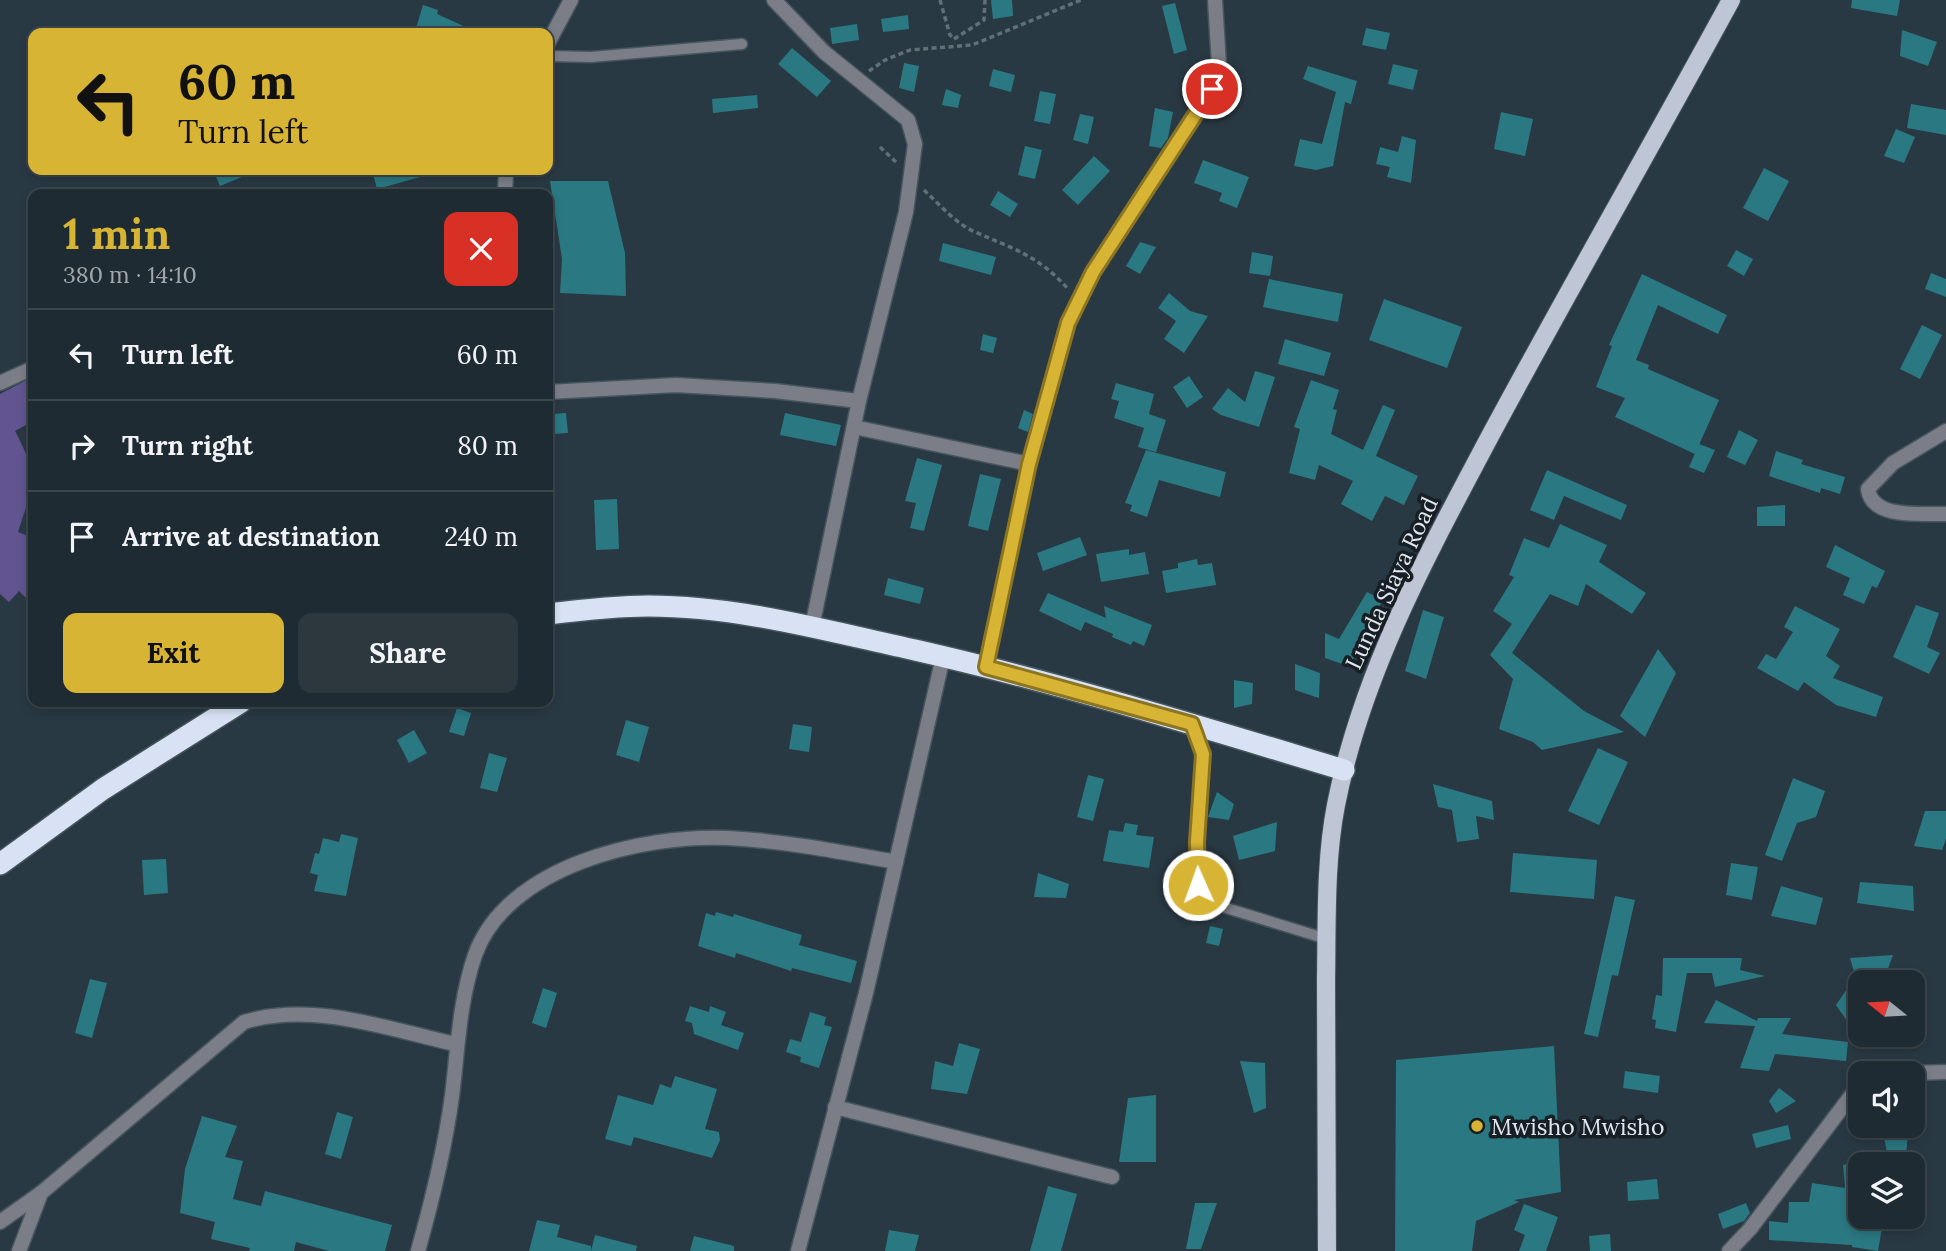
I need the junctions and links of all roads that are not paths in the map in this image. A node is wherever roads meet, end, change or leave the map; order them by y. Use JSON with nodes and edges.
{"nodes":[{"id":1,"x":571,"y":0,"type":"edge"},
{"id":2,"x":774,"y":0,"type":"edge"},
{"id":3,"x":1215,"y":0,"type":"edge"},
{"id":4,"x":1731,"y":0,"type":"edge"},
{"id":5,"x":553,"y":34,"type":"edge"},
{"id":6,"x":741,"y":44,"type":"dead end"},
{"id":7,"x":553,"y":56,"type":"edge"},
{"id":8,"x":28,"y":370,"type":"edge"},
{"id":9,"x":0,"y":383,"type":"edge"},
{"id":10,"x":553,"y":392,"type":"edge"},
{"id":11,"x":859,"y":401,"type":"junction"},
{"id":12,"x":854,"y":427,"type":"junction"},
{"id":13,"x":1946,"y":431,"type":"edge"},
{"id":14,"x":1029,"y":464,"type":"junction"},
{"id":15,"x":1946,"y":514,"type":"edge"},
{"id":16,"x":553,"y":614,"type":"edge"},
{"id":17,"x":812,"y":627,"type":"junction"},
{"id":18,"x":943,"y":657,"type":"junction"},
{"id":19,"x":986,"y":667,"type":"junction"},
{"id":20,"x":233,"y":707,"type":"edge"},
{"id":21,"x":1192,"y":724,"type":"junction"},
{"id":22,"x":1344,"y":769,"type":"junction"},
{"id":23,"x":896,"y":862,"type":"junction"},
{"id":24,"x":0,"y":864,"type":"edge"},
{"id":25,"x":1327,"y":939,"type":"junction"},
{"id":26,"x":455,"y":1044,"type":"junction"},
{"id":27,"x":1946,"y":1072,"type":"edge"},
{"id":28,"x":1925,"y":1073,"type":"edge"},
{"id":29,"x":1848,"y":1100,"type":"edge"},
{"id":30,"x":835,"y":1107,"type":"junction"},
{"id":31,"x":1112,"y":1177,"type":"dead end"},
{"id":32,"x":41,"y":1193,"type":"junction"},
{"id":33,"x":0,"y":1222,"type":"edge"},
{"id":34,"x":19,"y":1251,"type":"edge"},
{"id":35,"x":418,"y":1251,"type":"edge"},
{"id":36,"x":797,"y":1251,"type":"edge"},
{"id":37,"x":1327,"y":1251,"type":"edge"},
{"id":38,"x":1729,"y":1251,"type":"edge"}],
"edges":[{"from":1,"to":5,"type":"street"},
{"from":2,"to":11,"type":"street"},
{"from":3,"to":14,"type":"street"},
{"from":4,"to":22,"type":"main road","name":"Lunda Siaya Road"},
{"from":6,"to":7,"type":"lane"},
{"from":8,"to":9,"type":"street"},
{"from":10,"to":11,"type":"street"},
{"from":11,"to":12,"type":"street"},
{"from":12,"to":14,"type":"street"},
{"from":12,"to":17,"type":"street"},
{"from":13,"to":15,"type":"street"},
{"from":14,"to":19,"type":"street"},
{"from":16,"to":17,"type":"highway"},
{"from":17,"to":18,"type":"highway"},
{"from":18,"to":19,"type":"highway"},
{"from":18,"to":23,"type":"street"},
{"from":19,"to":21,"type":"highway"},
{"from":20,"to":24,"type":"highway"},
{"from":21,"to":22,"type":"highway"},
{"from":21,"to":25,"type":"lane"},
{"from":22,"to":25,"type":"main road","name":"Lunda Siaya Road"},
{"from":23,"to":26,"type":"street"},
{"from":23,"to":30,"type":"street"},
{"from":25,"to":37,"type":"main road","name":"Lunda Siaya Road"},
{"from":26,"to":32,"type":"street"},
{"from":26,"to":35,"type":"street"},
{"from":27,"to":28,"type":"street"},
{"from":29,"to":38,"type":"street"},
{"from":30,"to":31,"type":"street"},
{"from":30,"to":36,"type":"street"},
{"from":32,"to":33,"type":"street"},
{"from":32,"to":34,"type":"street"}]}
